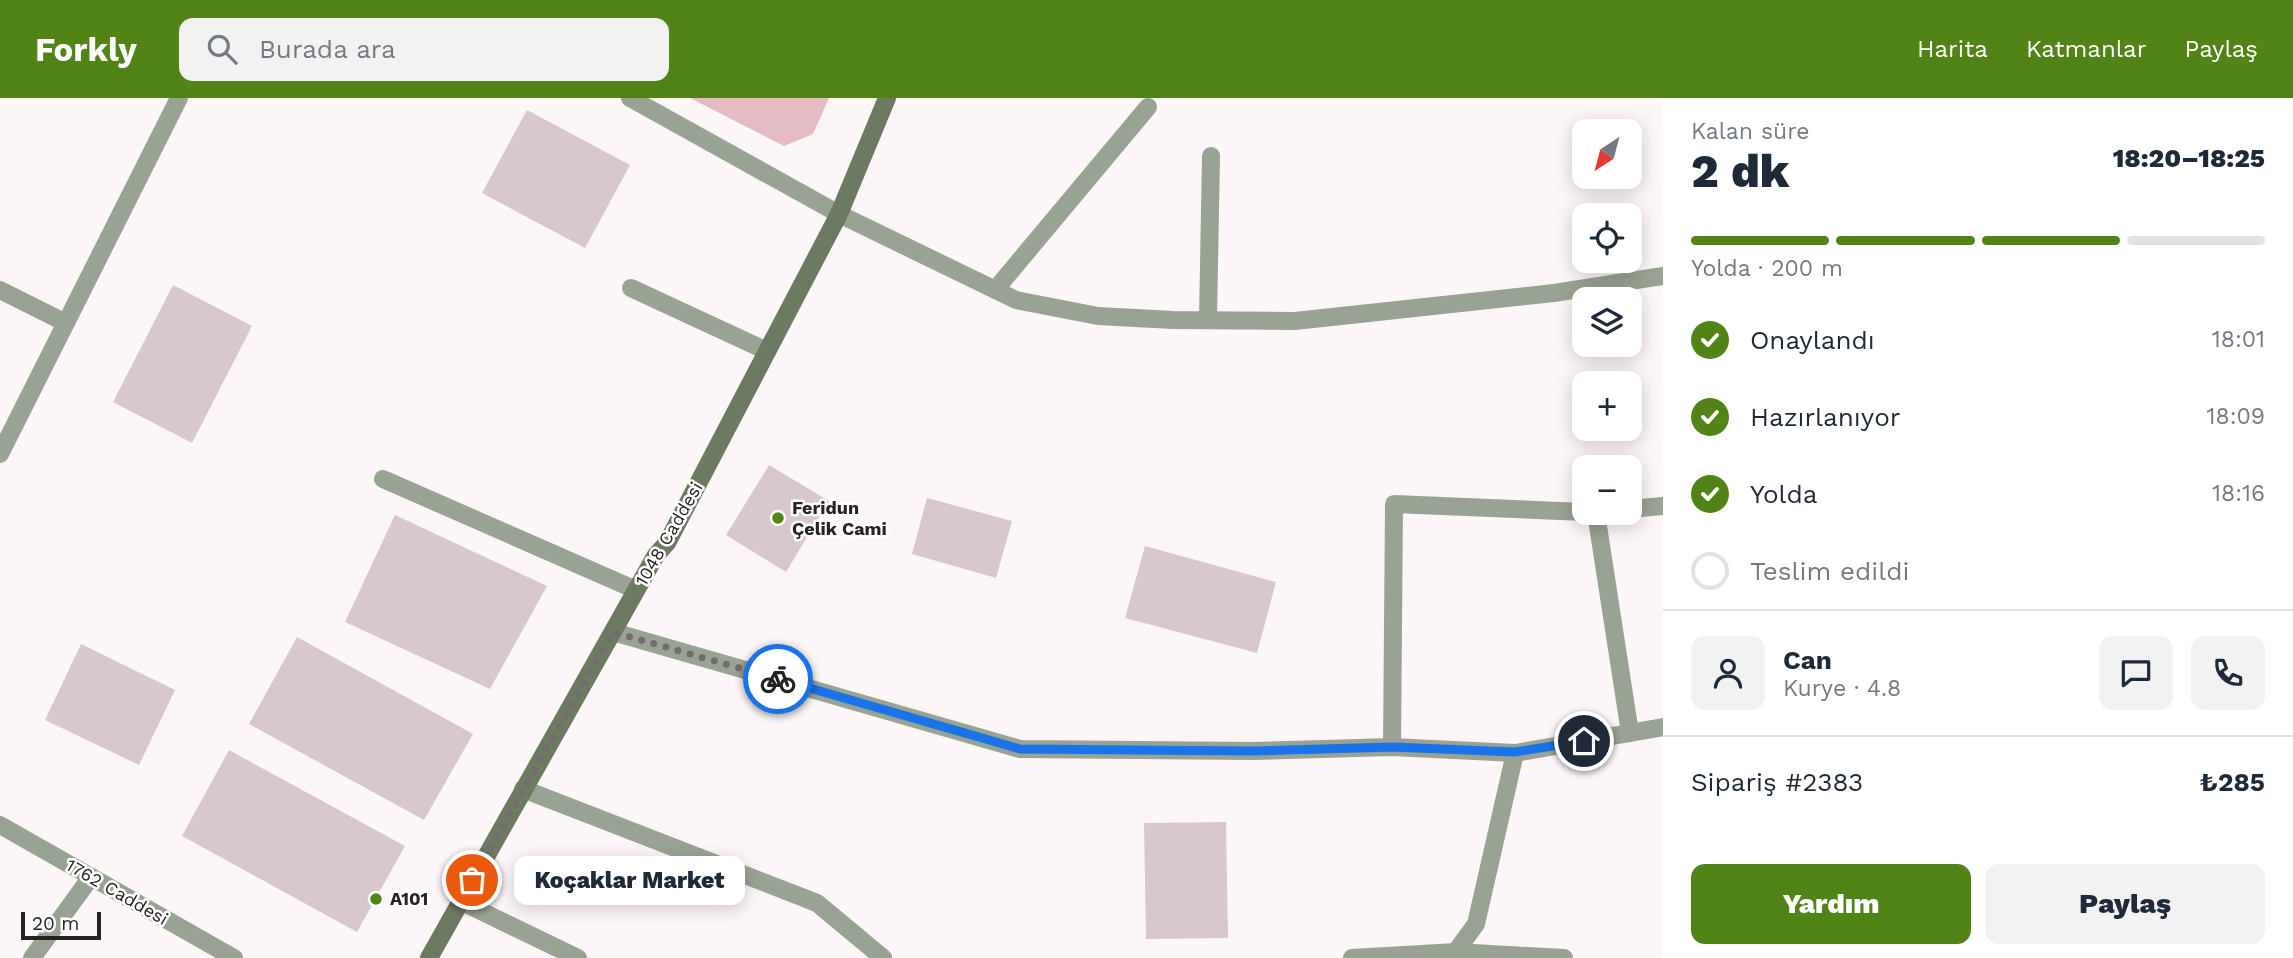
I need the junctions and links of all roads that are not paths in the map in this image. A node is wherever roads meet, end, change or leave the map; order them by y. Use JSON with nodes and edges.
{"nodes":[{"id":1,"x":179,"y":98,"type":"edge"},
{"id":2,"x":629,"y":98,"type":"edge"},
{"id":3,"x":887,"y":98,"type":"edge"},
{"id":4,"x":1147,"y":107,"type":"dead end"},
{"id":5,"x":1212,"y":156,"type":"dead end"},
{"id":6,"x":839,"y":214,"type":"junction"},
{"id":7,"x":1663,"y":276,"type":"edge"},
{"id":8,"x":631,"y":288,"type":"dead end"},
{"id":9,"x":0,"y":290,"type":"edge"},
{"id":10,"x":995,"y":290,"type":"junction"},
{"id":11,"x":1208,"y":320,"type":"junction"},
{"id":12,"x":66,"y":323,"type":"junction"},
{"id":13,"x":767,"y":351,"type":"junction"},
{"id":14,"x":0,"y":454,"type":"edge"},
{"id":15,"x":383,"y":479,"type":"dead end"},
{"id":16,"x":1663,"y":506,"type":"edge"},
{"id":17,"x":1642,"y":508,"type":"edge"},
{"id":18,"x":1572,"y":511,"type":"edge"},
{"id":19,"x":1599,"y":525,"type":"edge"},
{"id":20,"x":636,"y":590,"type":"junction"},
{"id":21,"x":613,"y":632,"type":"junction"},
{"id":22,"x":1663,"y":727,"type":"edge"},
{"id":23,"x":1630,"y":733,"type":"junction"},
{"id":24,"x":1392,"y":747,"type":"junction"},
{"id":25,"x":1515,"y":752,"type":"junction"},
{"id":26,"x":523,"y":789,"type":"junction"},
{"id":27,"x":0,"y":825,"type":"edge"},
{"id":28,"x":90,"y":877,"type":"junction"},
{"id":29,"x":460,"y":901,"type":"junction"},
{"id":30,"x":1454,"y":955,"type":"edge"},
{"id":31,"x":32,"y":958,"type":"edge"},
{"id":32,"x":234,"y":958,"type":"edge"},
{"id":33,"x":429,"y":958,"type":"edge"},
{"id":34,"x":578,"y":958,"type":"edge"},
{"id":35,"x":883,"y":958,"type":"edge"},
{"id":36,"x":1352,"y":958,"type":"edge"},
{"id":37,"x":1564,"y":958,"type":"edge"}],
"edges":[{"from":1,"to":12,"type":"street"},
{"from":2,"to":6,"type":"street"},
{"from":3,"to":6,"type":"main road","name":"1048 Caddesi"},
{"from":4,"to":10,"type":"street"},
{"from":5,"to":11,"type":"street"},
{"from":6,"to":10,"type":"street"},
{"from":6,"to":13,"type":"main road","name":"1048 Caddesi"},
{"from":7,"to":11,"type":"street"},
{"from":8,"to":13,"type":"street"},
{"from":9,"to":12,"type":"street"},
{"from":10,"to":11,"type":"street"},
{"from":12,"to":14,"type":"street"},
{"from":13,"to":20,"type":"main road","name":"1048 Caddesi"},
{"from":15,"to":20,"type":"street"},
{"from":16,"to":17,"type":"street"},
{"from":18,"to":24,"type":"street"},
{"from":19,"to":23,"type":"street"},
{"from":20,"to":21,"type":"main road","name":"1048 Caddesi"},
{"from":21,"to":24,"type":"street"},
{"from":21,"to":26,"type":"main road","name":"1048 Caddesi"},
{"from":22,"to":23,"type":"street"},
{"from":23,"to":25,"type":"street"},
{"from":24,"to":25,"type":"street"},
{"from":25,"to":30,"type":"street"},
{"from":26,"to":29,"type":"main road","name":"1048 Caddesi"},
{"from":26,"to":35,"type":"street"},
{"from":27,"to":28,"type":"street","name":"1762 Caddesi"},
{"from":28,"to":31,"type":"street"},
{"from":28,"to":32,"type":"street","name":"1762 Caddesi"},
{"from":29,"to":33,"type":"main road","name":"1048 Caddesi"},
{"from":29,"to":34,"type":"street"},
{"from":30,"to":36,"type":"street"},
{"from":30,"to":37,"type":"street"}]}
